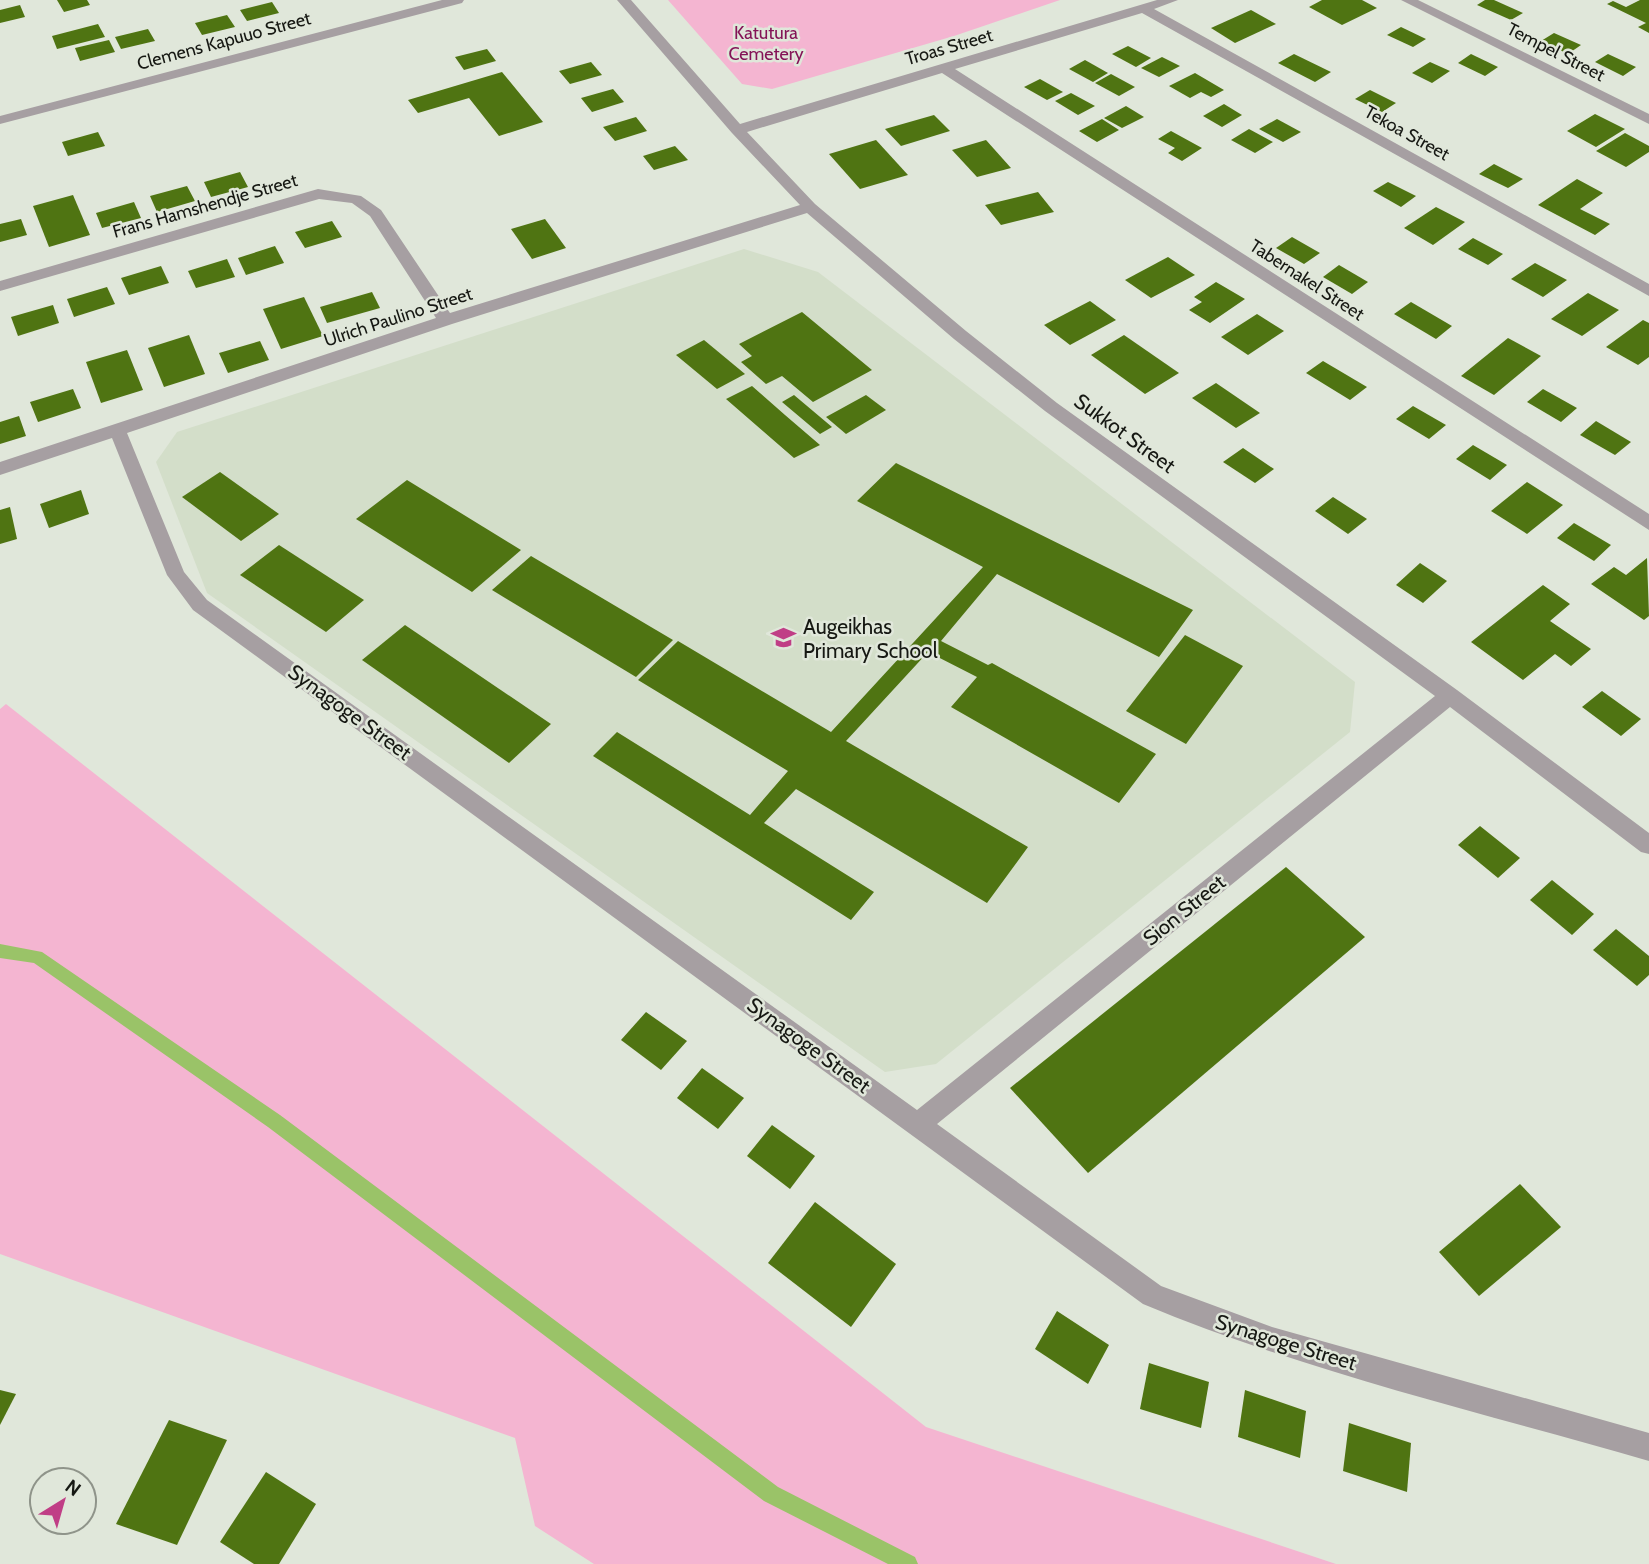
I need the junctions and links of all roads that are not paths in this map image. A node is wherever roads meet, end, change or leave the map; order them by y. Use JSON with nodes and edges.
{"nodes":[{"id":1,"x":457,"y":0,"type":"edge"},
{"id":2,"x":624,"y":0,"type":"edge"},
{"id":3,"x":1171,"y":0,"type":"edge"},
{"id":4,"x":1408,"y":0,"type":"edge"},
{"id":5,"x":1146,"y":10,"type":"junction"},
{"id":6,"x":944,"y":69,"type":"junction"},
{"id":7,"x":0,"y":120,"type":"edge"},
{"id":8,"x":1649,"y":120,"type":"edge"},
{"id":9,"x":737,"y":131,"type":"junction"},
{"id":10,"x":810,"y":207,"type":"junction"},
{"id":11,"x":0,"y":286,"type":"edge"},
{"id":12,"x":1649,"y":291,"type":"edge"},
{"id":13,"x":446,"y":320,"type":"junction"},
{"id":14,"x":118,"y":431,"type":"junction"},
{"id":15,"x":0,"y":469,"type":"edge"},
{"id":16,"x":1649,"y":523,"type":"edge"},
{"id":17,"x":1450,"y":696,"type":"junction"},
{"id":18,"x":1649,"y":845,"type":"edge"},
{"id":19,"x":918,"y":1124,"type":"junction"},
{"id":20,"x":1649,"y":1447,"type":"edge"}],
"edges":[{"from":1,"to":7,"type":"street","name":"Clemens Kapuuo Street"},
{"from":2,"to":9,"type":"street","name":"Sukkot Street"},
{"from":3,"to":5,"type":"street","name":"Troas Street"},
{"from":4,"to":8,"type":"street","name":"Tempel Street"},
{"from":5,"to":6,"type":"street","name":"Troas Street"},
{"from":5,"to":12,"type":"street","name":"Tekoa Street"},
{"from":6,"to":9,"type":"street","name":"Troas Street"},
{"from":6,"to":16,"type":"street","name":"Tabernakel Street"},
{"from":9,"to":10,"type":"street","name":"Sukkot Street"},
{"from":10,"to":13,"type":"street","name":"Ulrich Paulino Street"},
{"from":10,"to":17,"type":"street","name":"Sukkot Street"},
{"from":11,"to":13,"type":"street","name":"Frans Hamshendje Street"},
{"from":13,"to":14,"type":"street","name":"Ulrich Paulino Street"},
{"from":14,"to":15,"type":"street","name":"Ulrich Paulino Street"},
{"from":14,"to":19,"type":"street","name":"Synagoge Street"},
{"from":17,"to":18,"type":"street","name":"Sukkot Street"},
{"from":17,"to":19,"type":"street","name":"Sion Street"},
{"from":19,"to":20,"type":"street","name":"Synagoge Street"}]}
